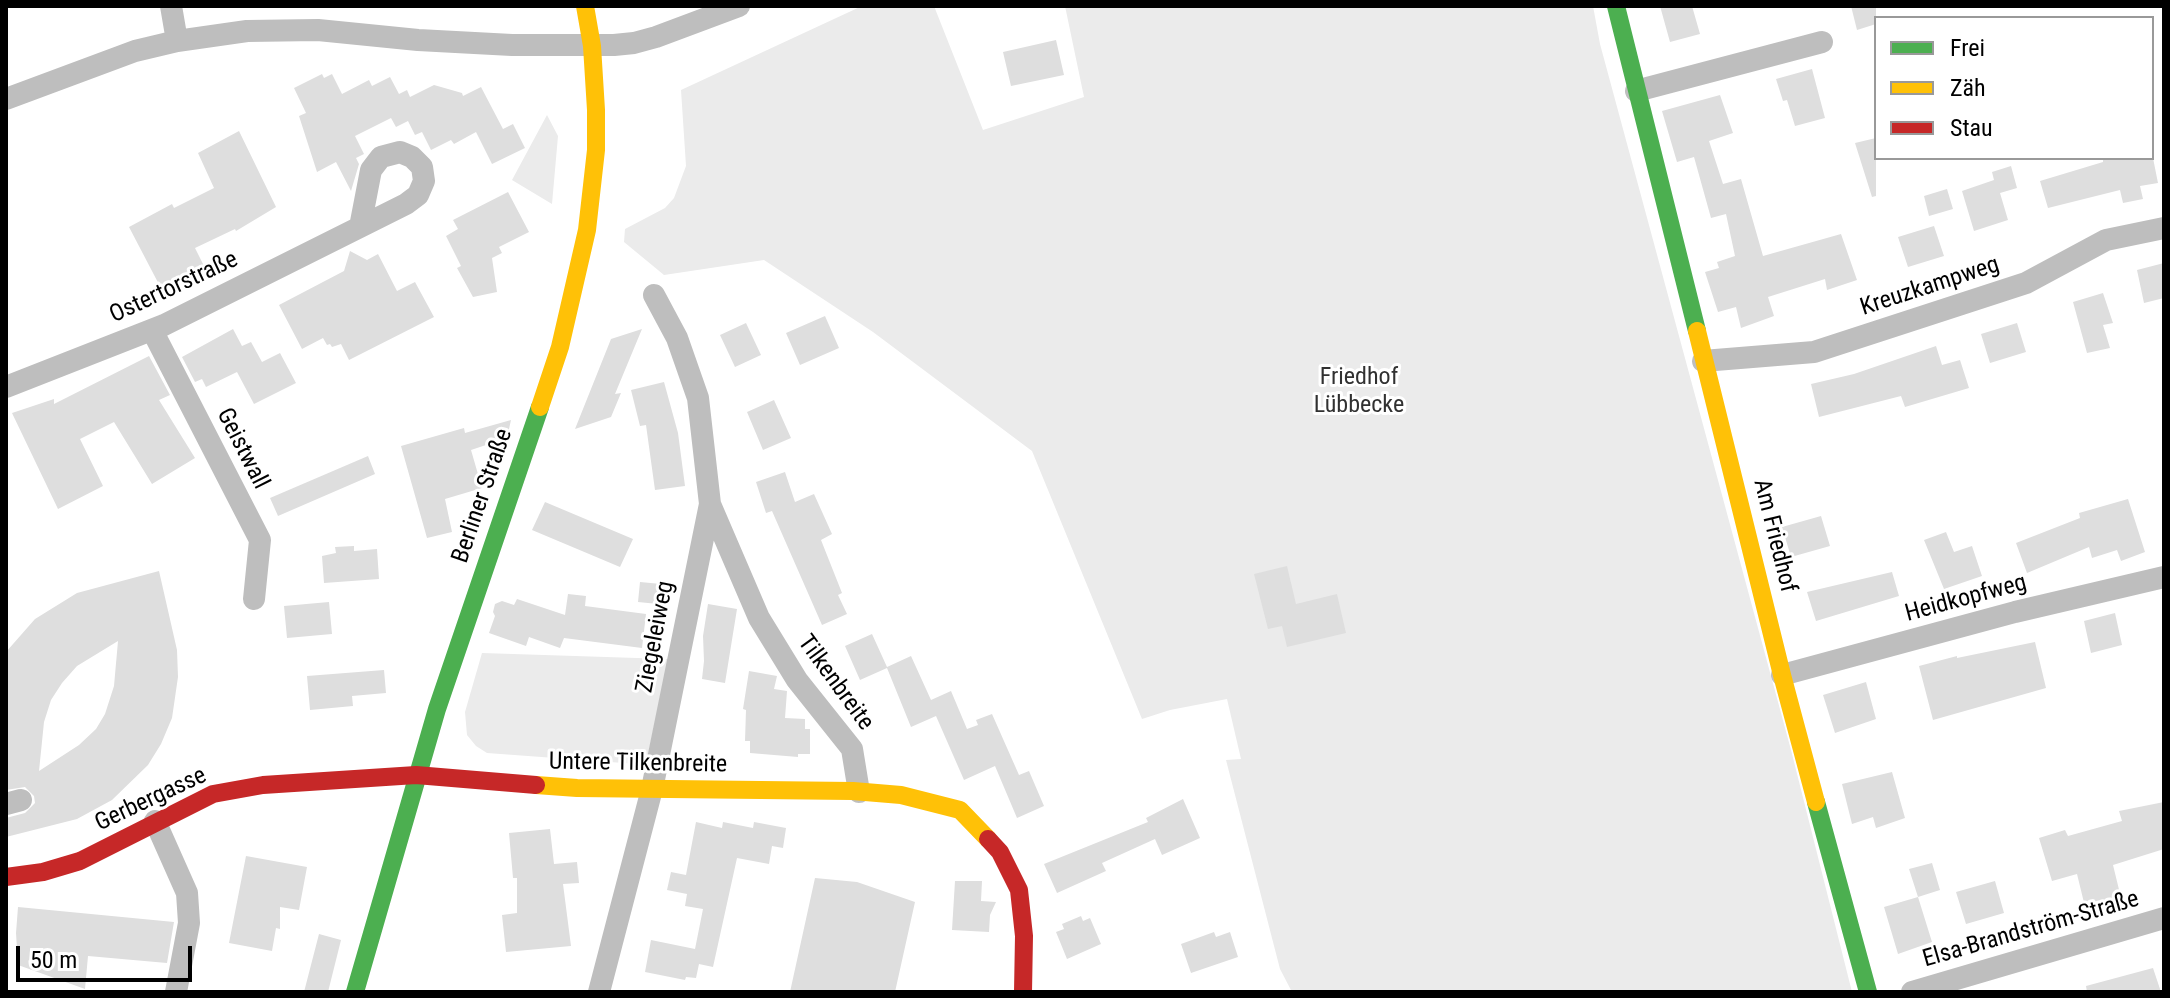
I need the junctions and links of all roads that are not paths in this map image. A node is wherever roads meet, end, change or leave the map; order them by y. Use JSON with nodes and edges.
{"nodes":[{"id":1,"x":171,"y":6,"type":"edge"},
{"id":2,"x":585,"y":6,"type":"edge"},
{"id":3,"x":739,"y":6,"type":"edge"},
{"id":4,"x":1616,"y":6,"type":"edge"},
{"id":5,"x":177,"y":41,"type":"junction"},
{"id":6,"x":1822,"y":42,"type":"dead end"},
{"id":7,"x":592,"y":46,"type":"junction"},
{"id":8,"x":1636,"y":91,"type":"junction"},
{"id":9,"x":6,"y":99,"type":"edge"},
{"id":10,"x":360,"y":227,"type":"dead end"},
{"id":11,"x":2164,"y":228,"type":"edge"},
{"id":12,"x":654,"y":295,"type":"dead end"},
{"id":13,"x":152,"y":330,"type":"junction"},
{"id":14,"x":1703,"y":361,"type":"junction"},
{"id":15,"x":6,"y":387,"type":"edge"},
{"id":16,"x":710,"y":504,"type":"junction"},
{"id":17,"x":2164,"y":577,"type":"edge"},
{"id":18,"x":254,"y":599,"type":"dead end"},
{"id":19,"x":1782,"y":675,"type":"junction"},
{"id":20,"x":416,"y":775,"type":"junction"},
{"id":21,"x":652,"y":789,"type":"junction"},
{"id":22,"x":859,"y":792,"type":"junction"},
{"id":23,"x":155,"y":821,"type":"junction"},
{"id":24,"x":6,"y":877,"type":"edge"},
{"id":25,"x":2164,"y":918,"type":"edge"},
{"id":26,"x":176,"y":992,"type":"edge"},
{"id":27,"x":355,"y":992,"type":"edge"},
{"id":28,"x":599,"y":992,"type":"edge"},
{"id":29,"x":1023,"y":992,"type":"edge"},
{"id":30,"x":1868,"y":992,"type":"edge"},
{"id":31,"x":1912,"y":992,"type":"edge"}],
"edges":[{"from":1,"to":5,"type":"street"},
{"from":2,"to":7,"type":"street","name":"Berliner Straße"},
{"from":3,"to":7,"type":"street"},
{"from":4,"to":8,"type":"street","name":"Am Friedhof"},
{"from":5,"to":7,"type":"street"},
{"from":5,"to":9,"type":"street"},
{"from":6,"to":8,"type":"street"},
{"from":7,"to":20,"type":"street","name":"Berliner Straße"},
{"from":8,"to":14,"type":"street","name":"Am Friedhof"},
{"from":10,"to":13,"type":"street","name":"Ostertorstraße"},
{"from":11,"to":14,"type":"street","name":"Kreuzkampweg"},
{"from":12,"to":16,"type":"street","name":"Ziegeleiweg"},
{"from":13,"to":15,"type":"street","name":"Ostertorstraße"},
{"from":13,"to":18,"type":"street","name":"Geistwall"},
{"from":14,"to":19,"type":"street","name":"Am Friedhof"},
{"from":16,"to":21,"type":"street","name":"Ziegeleiweg"},
{"from":16,"to":22,"type":"street","name":"Tilkenbreite"},
{"from":17,"to":19,"type":"street","name":"Heidkopfweg"},
{"from":19,"to":30,"type":"street","name":"Am Friedhof"},
{"from":20,"to":21,"type":"street","name":"Untere Tilkenbreite"},
{"from":20,"to":23,"type":"street","name":"Gerbergasse"},
{"from":20,"to":27,"type":"street","name":"Berliner Straße"},
{"from":21,"to":22,"type":"street","name":"Untere Tilkenbreite"},
{"from":21,"to":28,"type":"street","name":"Ziegeleiweg"},
{"from":22,"to":29,"type":"street"},
{"from":23,"to":24,"type":"street","name":"Gerbergasse"},
{"from":23,"to":26,"type":"street"},
{"from":25,"to":31,"type":"street","name":"Elsa-Brandström-Straße"}]}
